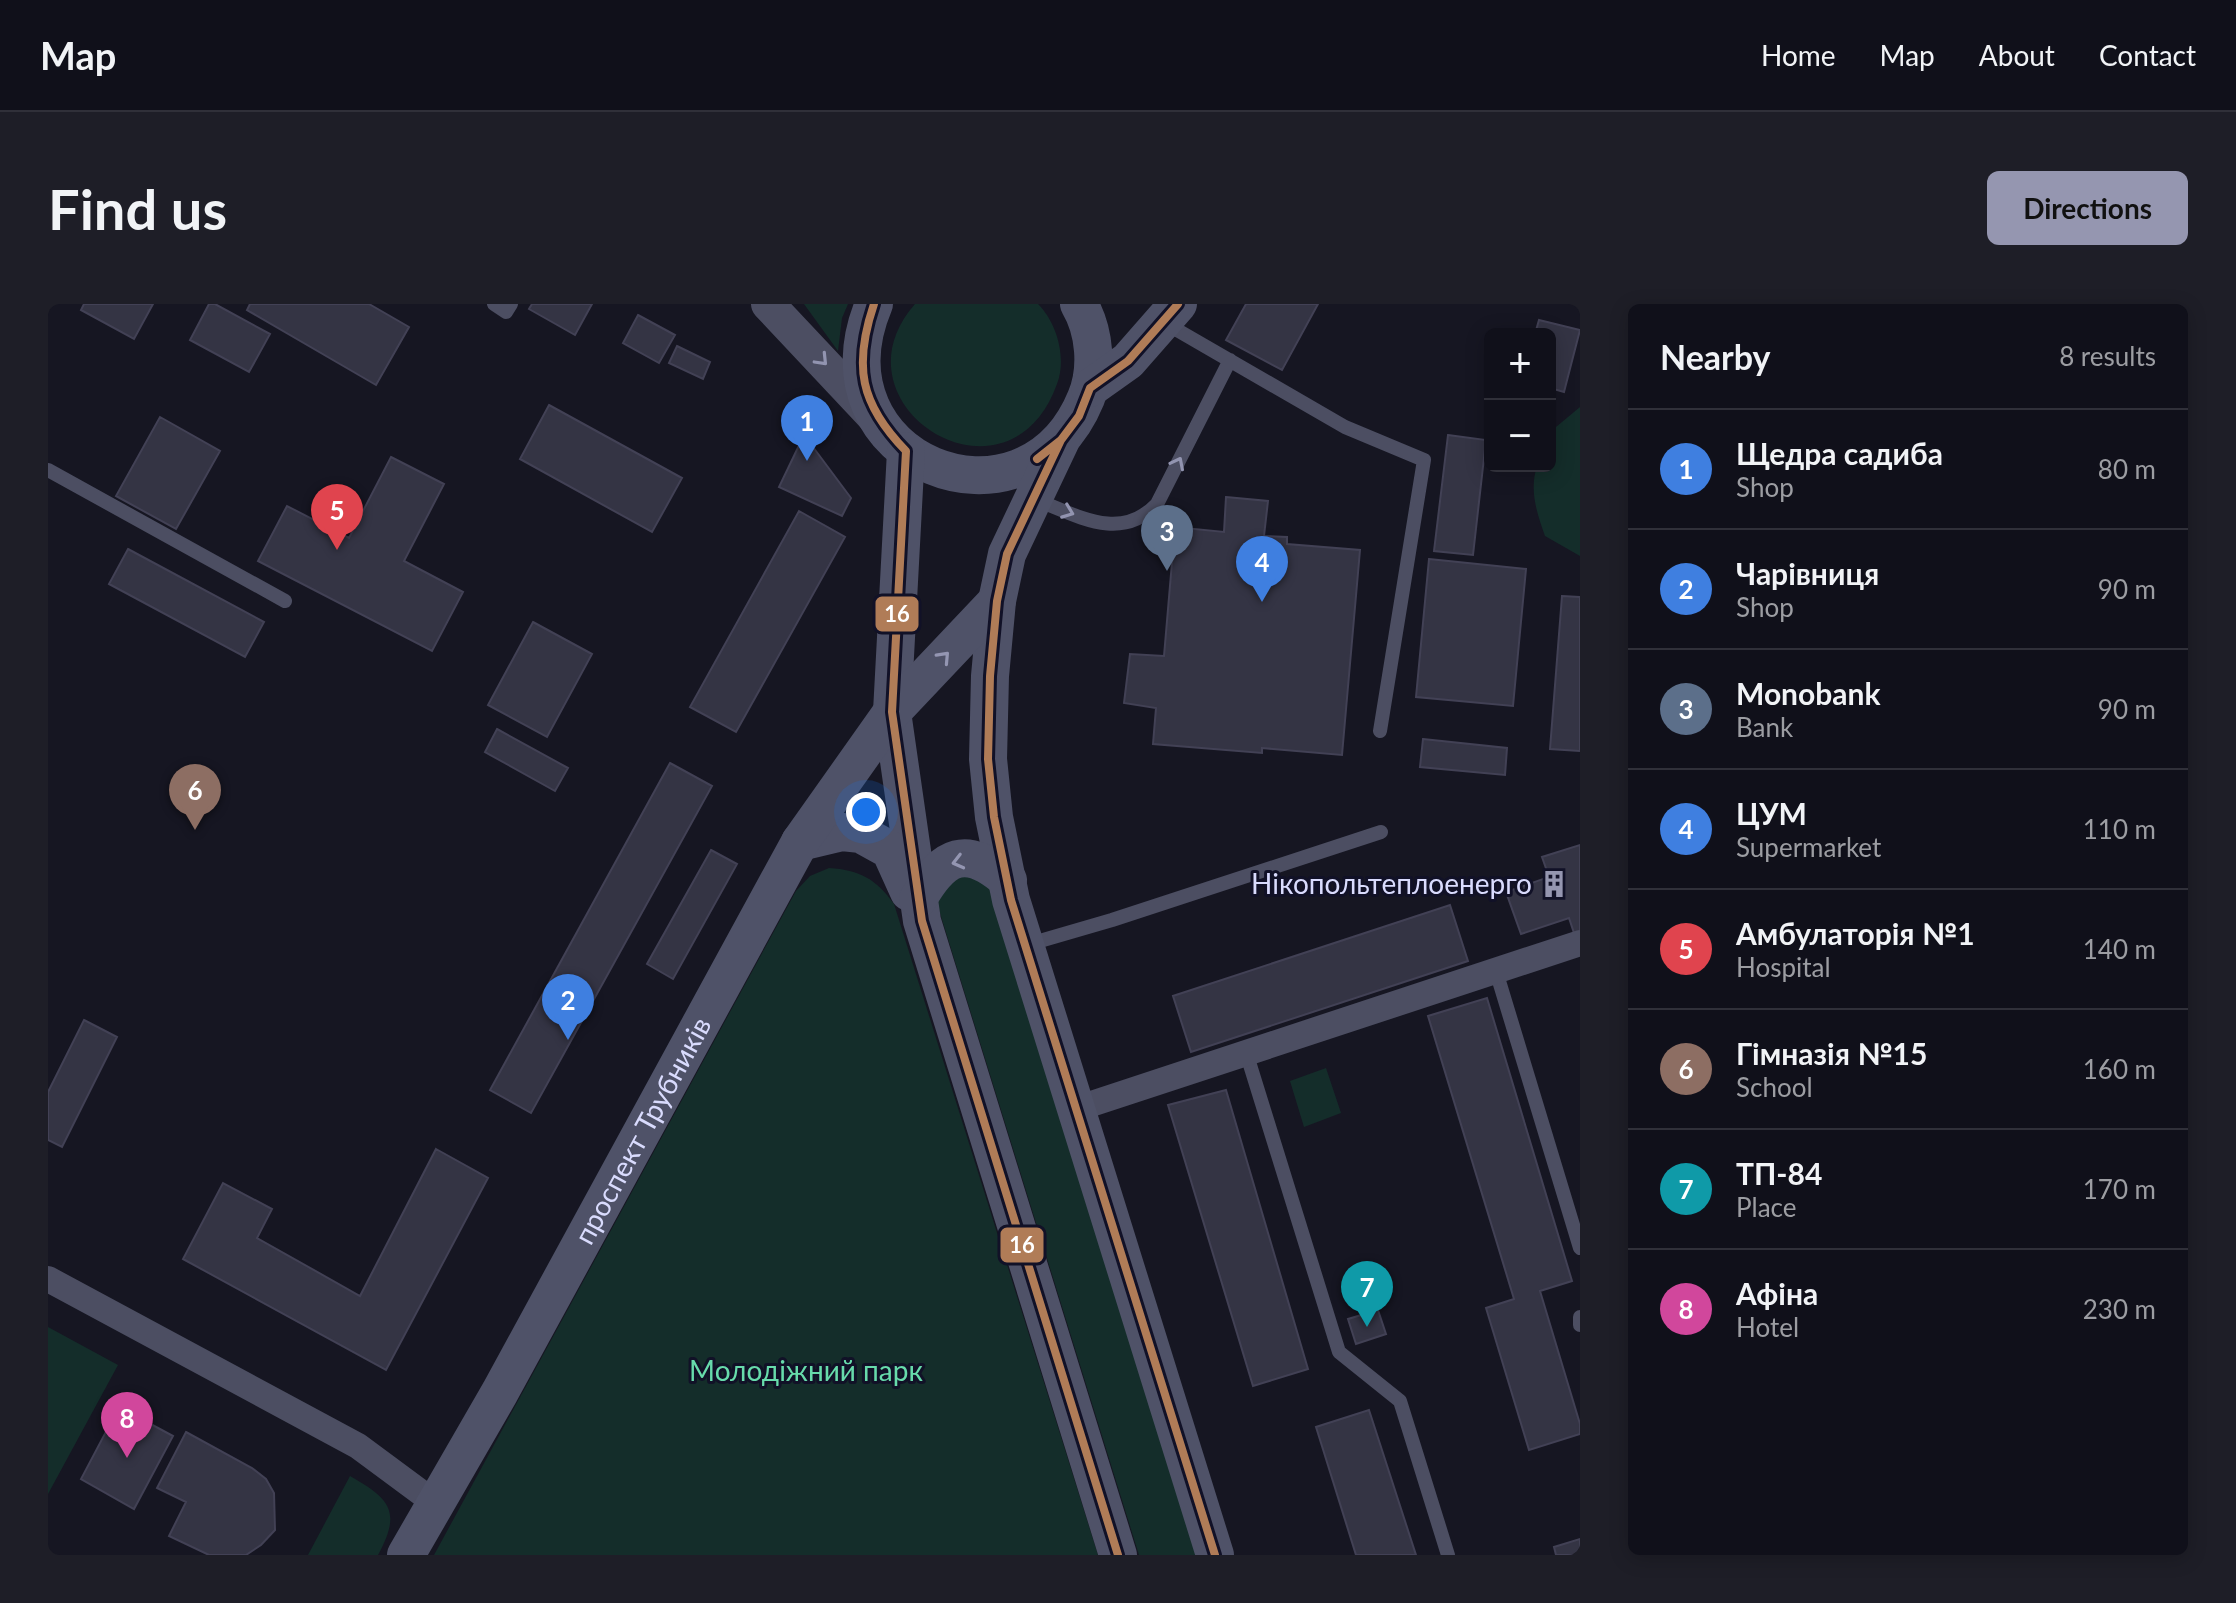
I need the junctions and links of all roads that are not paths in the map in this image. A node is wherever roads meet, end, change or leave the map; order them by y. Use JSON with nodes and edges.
{"nodes":[{"id":1,"x":494,"y":304,"type":"edge"},
{"id":2,"x":511,"y":304,"type":"edge"},
{"id":3,"x":768,"y":304,"type":"edge"},
{"id":4,"x":874,"y":304,"type":"edge"},
{"id":5,"x":1079,"y":304,"type":"edge"},
{"id":6,"x":1171,"y":313,"type":"edge"},
{"id":7,"x":1230,"y":360,"type":"junction"},
{"id":8,"x":1090,"y":388,"type":"junction"},
{"id":9,"x":877,"y":420,"type":"junction"},
{"id":10,"x":1061,"y":440,"type":"junction"},
{"id":11,"x":906,"y":451,"type":"junction"},
{"id":12,"x":48,"y":470,"type":"edge"},
{"id":13,"x":1033,"y":499,"type":"junction"},
{"id":14,"x":285,"y":601,"type":"dead end"},
{"id":15,"x":997,"y":601,"type":"junction"},
{"id":16,"x":892,"y":712,"type":"junction"},
{"id":17,"x":1380,"y":731,"type":"dead end"},
{"id":18,"x":1381,"y":832,"type":"dead end"},
{"id":19,"x":800,"y":842,"type":"junction"},
{"id":20,"x":1008,"y":880,"type":"junction"},
{"id":21,"x":920,"y":910,"type":"junction"},
{"id":22,"x":1580,"y":943,"type":"edge"},
{"id":23,"x":1026,"y":945,"type":"junction"},
{"id":24,"x":1496,"y":971,"type":"junction"},
{"id":25,"x":1246,"y":1052,"type":"junction"},
{"id":26,"x":1076,"y":1109,"type":"junction"},
{"id":27,"x":1580,"y":1248,"type":"edge"},
{"id":28,"x":48,"y":1279,"type":"edge"},
{"id":29,"x":435,"y":1503,"type":"junction"},
{"id":30,"x":406,"y":1555,"type":"edge"},
{"id":31,"x":1118,"y":1555,"type":"edge"},
{"id":32,"x":1215,"y":1555,"type":"edge"},
{"id":33,"x":1448,"y":1555,"type":"edge"}],
"edges":[{"from":1,"to":2,"type":"lane"},
{"from":3,"to":9,"type":"street","one_way":true},
{"from":4,"to":9,"type":"main road"},
{"from":5,"to":8,"type":"main road"},
{"from":6,"to":7,"type":"lane"},
{"from":6,"to":8,"type":"main road"},
{"from":13,"to":7,"type":"lane","one_way":true},
{"from":7,"to":17,"type":"lane"},
{"from":8,"to":10,"type":"main road"},
{"from":9,"to":11,"type":"main road"},
{"from":10,"to":11,"type":"main road"},
{"from":10,"to":13,"type":"main road"},
{"from":11,"to":16,"type":"main road"},
{"from":12,"to":14,"type":"lane"},
{"from":13,"to":15,"type":"main road"},
{"from":16,"to":15,"type":"main road","name":"проспект Трубників","one_way":true},
{"from":15,"to":20,"type":"main road"},
{"from":16,"to":19,"type":"main road","name":"проспект Трубників"},
{"from":16,"to":21,"type":"main road"},
{"from":18,"to":23,"type":"lane"},
{"from":19,"to":21,"type":"main road"},
{"from":19,"to":29,"type":"main road","name":"проспект Трубників"},
{"from":20,"to":21,"type":"main road","one_way":true},
{"from":20,"to":23,"type":"main road"},
{"from":21,"to":31,"type":"main road"},
{"from":22,"to":24,"type":"street"},
{"from":23,"to":26,"type":"main road"},
{"from":24,"to":25,"type":"street"},
{"from":24,"to":27,"type":"lane"},
{"from":25,"to":26,"type":"street"},
{"from":25,"to":33,"type":"lane"},
{"from":26,"to":32,"type":"main road"},
{"from":28,"to":29,"type":"street"},
{"from":29,"to":30,"type":"main road","name":"проспект Трубників"}]}
